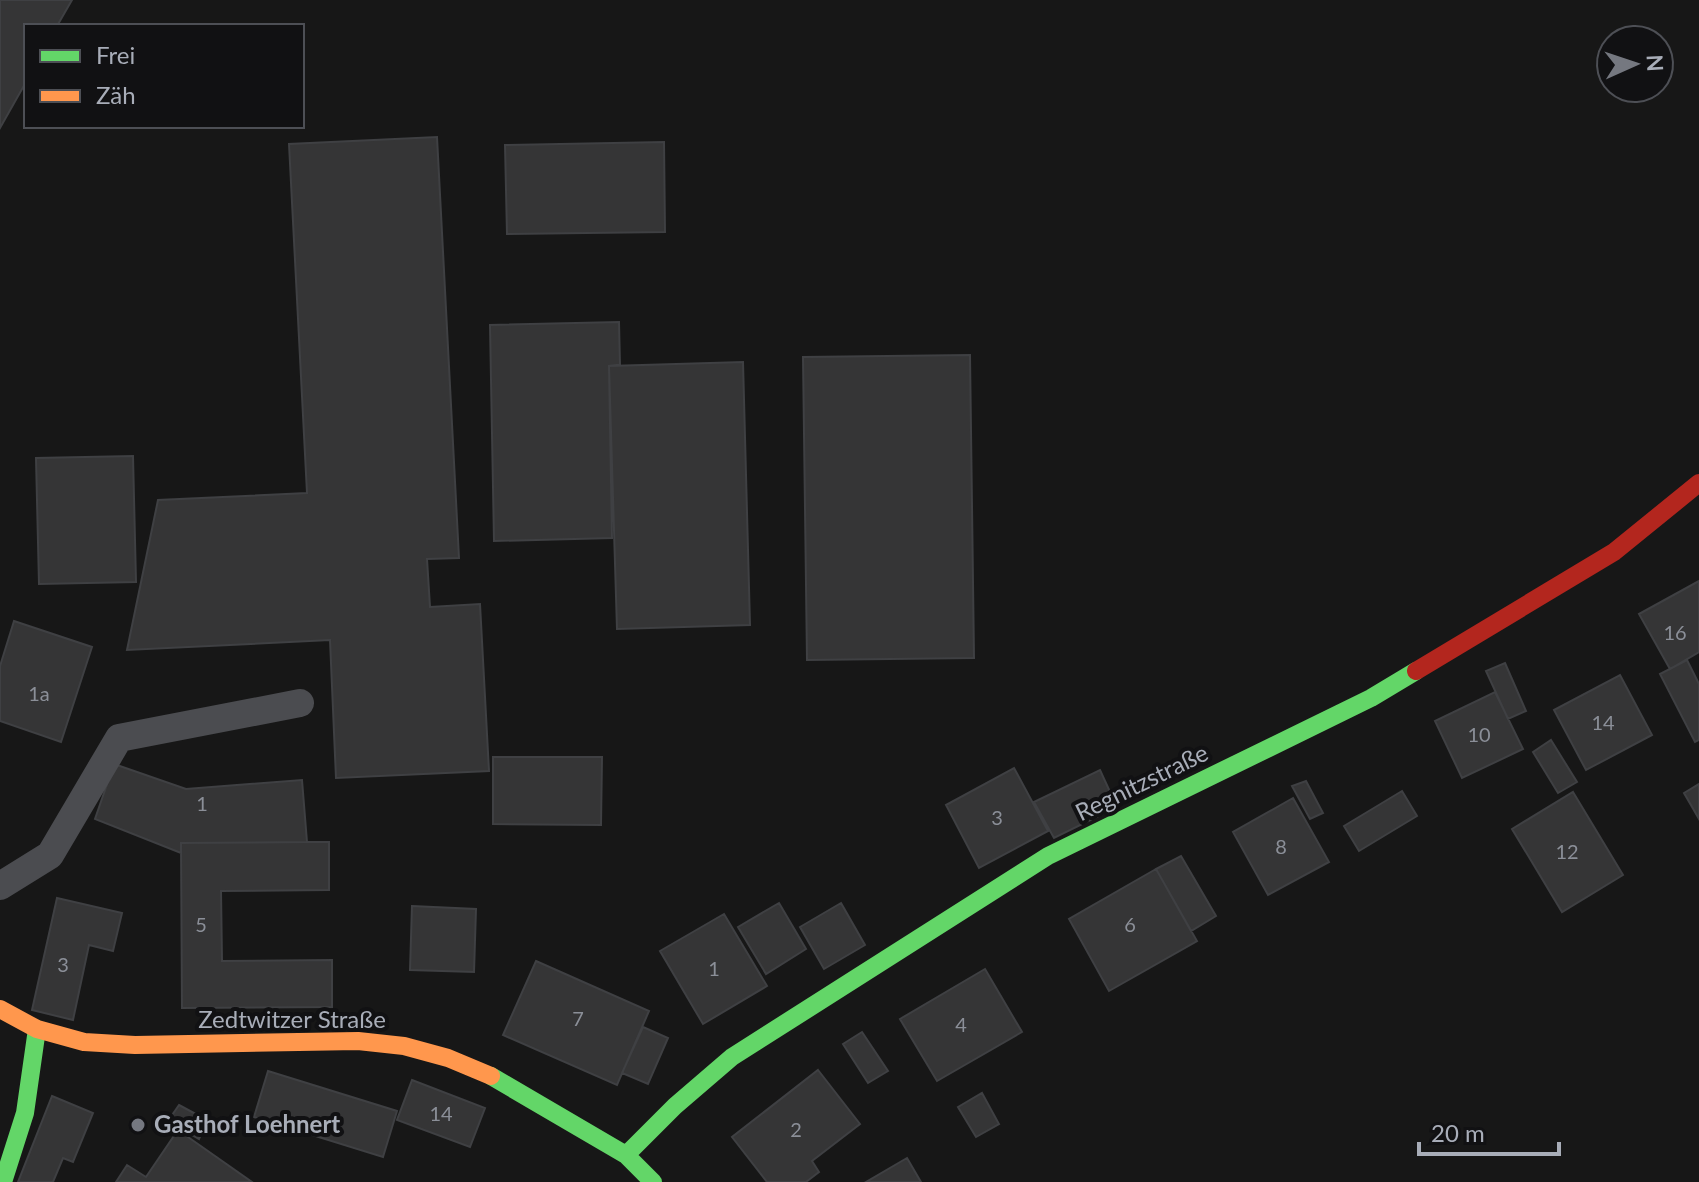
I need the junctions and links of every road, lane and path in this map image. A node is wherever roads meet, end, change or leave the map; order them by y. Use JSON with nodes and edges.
{"nodes":[{"id":1,"x":1699,"y":483,"type":"edge"},
{"id":2,"x":300,"y":703,"type":"dead end"},
{"id":3,"x":0,"y":886,"type":"edge"},
{"id":4,"x":0,"y":1009,"type":"edge"},
{"id":5,"x":37,"y":1029,"type":"junction"},
{"id":6,"x":626,"y":1155,"type":"junction"},
{"id":7,"x":3,"y":1182,"type":"edge"},
{"id":8,"x":653,"y":1182,"type":"edge"}],
"edges":[{"from":1,"to":6,"type":"street","name":"Regnitzstraße"},
{"from":2,"to":3,"type":"lane"},
{"from":4,"to":5,"type":"street","name":"Zedtwitzer Straße"},
{"from":5,"to":6,"type":"street","name":"Zedtwitzer Straße"},
{"from":5,"to":7,"type":"street"},
{"from":6,"to":8,"type":"street","name":"Zedtwitzer Straße"}]}
